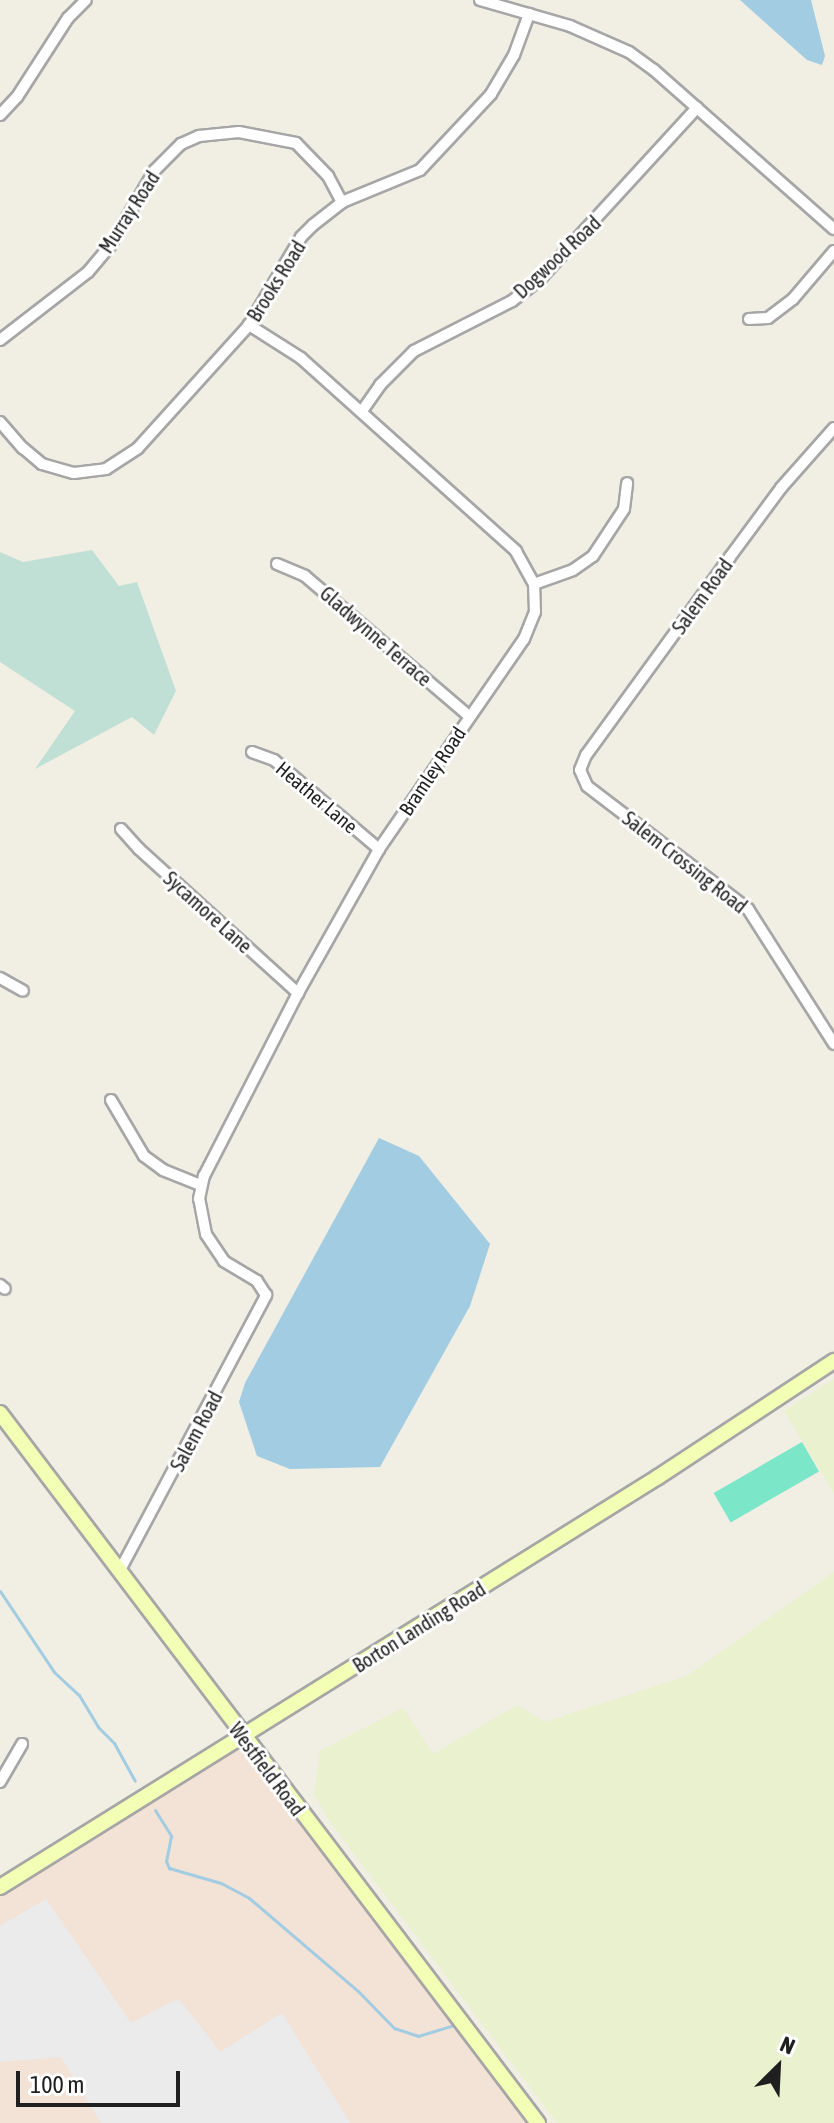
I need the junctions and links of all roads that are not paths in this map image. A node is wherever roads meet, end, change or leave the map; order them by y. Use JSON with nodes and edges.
{"nodes":[{"id":1,"x":86,"y":0,"type":"edge"},
{"id":2,"x":480,"y":0,"type":"edge"},
{"id":3,"x":529,"y":14,"type":"junction"},
{"id":4,"x":697,"y":108,"type":"junction"},
{"id":5,"x":0,"y":115,"type":"edge"},
{"id":6,"x":342,"y":202,"type":"junction"},
{"id":7,"x":834,"y":229,"type":"edge"},
{"id":8,"x":834,"y":251,"type":"edge"},
{"id":9,"x":749,"y":319,"type":"dead end"},
{"id":10,"x":249,"y":325,"type":"junction"},
{"id":11,"x":0,"y":340,"type":"edge"},
{"id":12,"x":362,"y":411,"type":"junction"},
{"id":13,"x":0,"y":422,"type":"edge"},
{"id":14,"x":834,"y":428,"type":"edge"},
{"id":15,"x":627,"y":483,"type":"dead end"},
{"id":16,"x":277,"y":564,"type":"dead end"},
{"id":17,"x":534,"y":584,"type":"junction"},
{"id":18,"x":469,"y":716,"type":"junction"},
{"id":19,"x":252,"y":752,"type":"dead end"},
{"id":20,"x":580,"y":770,"type":"joint"},
{"id":21,"x":121,"y":829,"type":"dead end"},
{"id":22,"x":379,"y":849,"type":"junction"},
{"id":23,"x":0,"y":978,"type":"edge"},
{"id":24,"x":23,"y":991,"type":"dead end"},
{"id":25,"x":298,"y":993,"type":"junction"},
{"id":26,"x":834,"y":1044,"type":"edge"},
{"id":27,"x":111,"y":1100,"type":"dead end"},
{"id":28,"x":200,"y":1185,"type":"junction"},
{"id":29,"x":834,"y":1361,"type":"edge"},
{"id":30,"x":0,"y":1413,"type":"edge"},
{"id":31,"x":119,"y":1572,"type":"junction"},
{"id":32,"x":243,"y":1738,"type":"junction"},
{"id":33,"x":22,"y":1744,"type":"dead end"},
{"id":34,"x":0,"y":1782,"type":"edge"},
{"id":35,"x":0,"y":1887,"type":"edge"},
{"id":36,"x":538,"y":2123,"type":"edge"}],
"edges":[{"from":1,"to":5,"type":"street"},
{"from":2,"to":3,"type":"street"},
{"from":3,"to":4,"type":"street"},
{"from":3,"to":6,"type":"street","name":"Brooks Road"},
{"from":4,"to":7,"type":"street"},
{"from":4,"to":12,"type":"street","name":"Dogwood Road"},
{"from":6,"to":10,"type":"street","name":"Brooks Road"},
{"from":6,"to":11,"type":"street","name":"Murray Road"},
{"from":8,"to":9,"type":"street"},
{"from":10,"to":12,"type":"street"},
{"from":10,"to":13,"type":"street","name":"Brooks Road"},
{"from":12,"to":17,"type":"street"},
{"from":14,"to":20,"type":"street","name":"Salem Road"},
{"from":15,"to":17,"type":"street"},
{"from":16,"to":18,"type":"street","name":"Gladwynne Terrace"},
{"from":17,"to":18,"type":"street","name":"Bramley Road"},
{"from":18,"to":22,"type":"street","name":"Bramley Road"},
{"from":19,"to":22,"type":"street","name":"Heather Lane"},
{"from":20,"to":26,"type":"street","name":"Salem Crossing Road"},
{"from":21,"to":25,"type":"street","name":"Sycamore Lane"},
{"from":22,"to":25,"type":"street","name":"Bramley Road"},
{"from":23,"to":24,"type":"street"},
{"from":25,"to":28,"type":"street","name":"Bramley Road"},
{"from":27,"to":28,"type":"street"},
{"from":28,"to":31,"type":"street","name":"Salem Road"},
{"from":29,"to":32,"type":"street","name":"Borton Landing Road"},
{"from":30,"to":31,"type":"street","name":"Westfield Road"},
{"from":31,"to":32,"type":"street","name":"Westfield Road"},
{"from":32,"to":35,"type":"street","name":"Borton Landing Road"},
{"from":32,"to":36,"type":"street","name":"Westfield Road"},
{"from":33,"to":34,"type":"street"}]}
